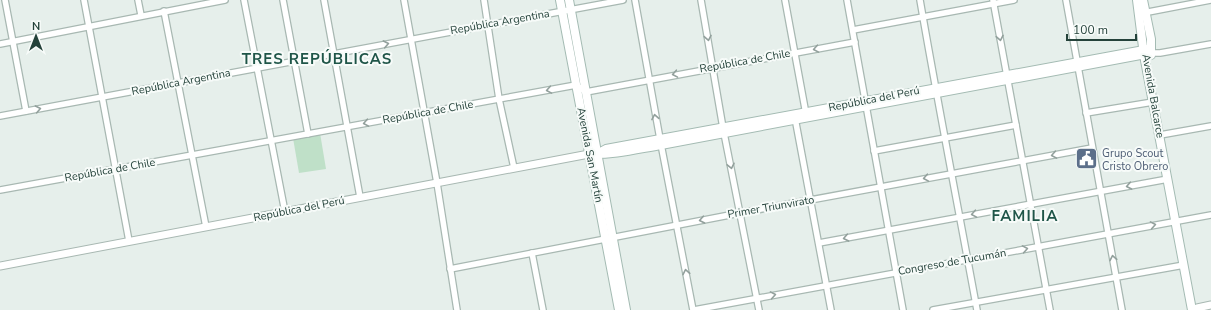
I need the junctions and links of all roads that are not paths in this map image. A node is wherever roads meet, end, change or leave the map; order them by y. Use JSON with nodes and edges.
{"nodes":[{"id":1,"x":5,"y":0,"type":"edge"},
{"id":2,"x":84,"y":0,"type":"edge"},
{"id":3,"x":138,"y":0,"type":"edge"},
{"id":4,"x":225,"y":0,"type":"edge"},
{"id":5,"x":244,"y":0,"type":"edge"},
{"id":6,"x":283,"y":0,"type":"edge"},
{"id":7,"x":324,"y":0,"type":"edge"},
{"id":8,"x":404,"y":0,"type":"edge"},
{"id":9,"x":484,"y":0,"type":"edge"},
{"id":10,"x":560,"y":0,"type":"edge"},
{"id":11,"x":569,"y":0,"type":"edge"},
{"id":12,"x":622,"y":0,"type":"edge"},
{"id":13,"x":635,"y":0,"type":"edge"},
{"id":14,"x":700,"y":0,"type":"edge"},
{"id":15,"x":785,"y":0,"type":"edge"},
{"id":16,"x":847,"y":0,"type":"edge"},
{"id":17,"x":920,"y":0,"type":"edge"},
{"id":18,"x":1014,"y":0,"type":"edge"},
{"id":19,"x":1066,"y":0,"type":"edge"},
{"id":20,"x":1137,"y":0,"type":"edge"},
{"id":21,"x":1143,"y":0,"type":"edge"},
{"id":22,"x":1211,"y":0,"type":"edge"},
{"id":23,"x":993,"y":2,"type":"edge"},
{"id":24,"x":191,"y":3,"type":"edge"},
{"id":25,"x":566,"y":10,"type":"junction"},
{"id":26,"x":164,"y":11,"type":"junction"},
{"id":27,"x":1142,"y":14,"type":"junction"},
{"id":28,"x":141,"y":15,"type":"junction"},
{"id":29,"x":923,"y":16,"type":"junction"},
{"id":30,"x":488,"y":24,"type":"junction"},
{"id":31,"x":89,"y":26,"type":"junction"},
{"id":32,"x":853,"y":30,"type":"junction"},
{"id":33,"x":411,"y":39,"type":"junction"},
{"id":34,"x":13,"y":41,"type":"junction"},
{"id":35,"x":855,"y":42,"type":"junction"},
{"id":36,"x":0,"y":44,"type":"edge"},
{"id":37,"x":1211,"y":44,"type":"edge"},
{"id":38,"x":796,"y":52,"type":"junction"},
{"id":39,"x":334,"y":53,"type":"junction"},
{"id":40,"x":1146,"y":53,"type":"junction"},
{"id":41,"x":295,"y":61,"type":"junction"},
{"id":42,"x":1077,"y":65,"type":"junction"},
{"id":43,"x":713,"y":67,"type":"junction"},
{"id":44,"x":257,"y":68,"type":"junction"},
{"id":45,"x":1007,"y":77,"type":"junction"},
{"id":46,"x":649,"y":79,"type":"junction"},
{"id":47,"x":177,"y":83,"type":"junction"},
{"id":48,"x":576,"y":85,"type":"junction"},
{"id":49,"x":935,"y":91,"type":"junction"},
{"id":50,"x":586,"y":92,"type":"junction"},
{"id":51,"x":102,"y":97,"type":"junction"},
{"id":52,"x":499,"y":99,"type":"junction"},
{"id":53,"x":1153,"y":102,"type":"junction"},
{"id":54,"x":866,"y":104,"type":"junction"},
{"id":55,"x":26,"y":111,"type":"junction"},
{"id":56,"x":424,"y":112,"type":"junction"},
{"id":57,"x":1086,"y":113,"type":"junction"},
{"id":58,"x":0,"y":116,"type":"edge"},
{"id":59,"x":806,"y":116,"type":"junction"},
{"id":60,"x":795,"y":118,"type":"junction"},
{"id":61,"x":1016,"y":125,"type":"junction"},
{"id":62,"x":347,"y":126,"type":"junction"},
{"id":63,"x":1211,"y":126,"type":"edge"},
{"id":64,"x":723,"y":130,"type":"junction"},
{"id":65,"x":308,"y":134,"type":"junction"},
{"id":66,"x":1162,"y":135,"type":"junction"},
{"id":67,"x":946,"y":139,"type":"junction"},
{"id":68,"x":271,"y":140,"type":"junction"},
{"id":69,"x":660,"y":142,"type":"junction"},
{"id":70,"x":1092,"y":148,"type":"junction"},
{"id":71,"x":874,"y":152,"type":"junction"},
{"id":72,"x":589,"y":154,"type":"junction"},
{"id":73,"x":598,"y":154,"type":"junction"},
{"id":74,"x":193,"y":155,"type":"junction"},
{"id":75,"x":1022,"y":161,"type":"junction"},
{"id":76,"x":514,"y":168,"type":"junction"},
{"id":77,"x":115,"y":169,"type":"junction"},
{"id":78,"x":952,"y":174,"type":"junction"},
{"id":79,"x":1168,"y":179,"type":"junction"},
{"id":80,"x":437,"y":183,"type":"junction"},
{"id":81,"x":881,"y":187,"type":"junction"},
{"id":82,"x":0,"y":190,"type":"edge"},
{"id":83,"x":1101,"y":191,"type":"junction"},
{"id":84,"x":360,"y":197,"type":"junction"},
{"id":85,"x":812,"y":200,"type":"junction"},
{"id":86,"x":1030,"y":204,"type":"junction"},
{"id":87,"x":285,"y":212,"type":"junction"},
{"id":88,"x":740,"y":213,"type":"junction"},
{"id":89,"x":1211,"y":215,"type":"edge"},
{"id":90,"x":960,"y":216,"type":"junction"},
{"id":91,"x":1178,"y":221,"type":"junction"},
{"id":92,"x":678,"y":225,"type":"junction"},
{"id":93,"x":206,"y":227,"type":"junction"},
{"id":94,"x":888,"y":229,"type":"junction"},
{"id":95,"x":1108,"y":233,"type":"junction"},
{"id":96,"x":609,"y":238,"type":"junction"},
{"id":97,"x":129,"y":241,"type":"junction"},
{"id":98,"x":819,"y":243,"type":"junction"},
{"id":99,"x":1039,"y":246,"type":"junction"},
{"id":100,"x":532,"y":253,"type":"junction"},
{"id":101,"x":968,"y":259,"type":"junction"},
{"id":102,"x":1184,"y":265,"type":"junction"},
{"id":103,"x":0,"y":266,"type":"edge"},
{"id":104,"x":450,"y":269,"type":"junction"},
{"id":105,"x":896,"y":272,"type":"junction"},
{"id":106,"x":1116,"y":277,"type":"junction"},
{"id":107,"x":826,"y":286,"type":"junction"},
{"id":108,"x":1047,"y":289,"type":"junction"},
{"id":109,"x":757,"y":298,"type":"junction"},
{"id":110,"x":975,"y":302,"type":"junction"},
{"id":111,"x":1211,"y":305,"type":"edge"},
{"id":112,"x":1193,"y":309,"type":"edge"},
{"id":113,"x":457,"y":310,"type":"edge"},
{"id":114,"x":543,"y":310,"type":"edge"},
{"id":115,"x":619,"y":310,"type":"edge"},
{"id":116,"x":626,"y":310,"type":"edge"},
{"id":117,"x":694,"y":310,"type":"edge"},
{"id":118,"x":759,"y":310,"type":"edge"},
{"id":119,"x":831,"y":310,"type":"edge"},
{"id":120,"x":903,"y":310,"type":"edge"},
{"id":121,"x":933,"y":310,"type":"edge"},
{"id":122,"x":977,"y":310,"type":"edge"},
{"id":123,"x":1050,"y":310,"type":"edge"},
{"id":124,"x":1122,"y":310,"type":"edge"}],
"edges":[{"from":1,"to":34,"type":"street"},
{"from":2,"to":31,"type":"street"},
{"from":3,"to":28,"type":"street"},
{"from":4,"to":24,"type":"street"},
{"from":5,"to":44,"type":"street"},
{"from":6,"to":41,"type":"street"},
{"from":7,"to":39,"type":"street"},
{"from":8,"to":33,"type":"street"},
{"from":9,"to":30,"type":"street"},
{"from":10,"to":25,"type":"main road","name":"Avenida San Martín"},
{"from":11,"to":25,"type":"main road","name":"Avenida San Martín"},
{"from":12,"to":25,"type":"street","name":"República Argentina"},
{"from":13,"to":46,"type":"street"},
{"from":14,"to":43,"type":"street","one_way":true},
{"from":15,"to":38,"type":"street"},
{"from":16,"to":32,"type":"street"},
{"from":17,"to":29,"type":"street"},
{"from":18,"to":23,"type":"street"},
{"from":19,"to":42,"type":"street"},
{"from":20,"to":27,"type":"main road","name":"Avenida Balcarce"},
{"from":21,"to":27,"type":"main road","name":"Avenida Balcarce"},
{"from":22,"to":27,"type":"street"},
{"from":23,"to":29,"type":"street"},
{"from":23,"to":45,"type":"street","one_way":true},
{"from":24,"to":26,"type":"street"},
{"from":25,"to":30,"type":"street","name":"República Argentina"},
{"from":25,"to":48,"type":"main road","name":"Avenida San Martín"},
{"from":25,"to":50,"type":"main road","name":"Avenida San Martín"},
{"from":26,"to":28,"type":"street"},
{"from":26,"to":47,"type":"street"},
{"from":27,"to":40,"type":"main road","name":"Avenida Balcarce"},
{"from":28,"to":31,"type":"street"},
{"from":29,"to":32,"type":"street"},
{"from":29,"to":49,"type":"street"},
{"from":30,"to":33,"type":"street","name":"República Argentina"},
{"from":30,"to":52,"type":"street"},
{"from":31,"to":34,"type":"street"},
{"from":31,"to":51,"type":"street"},
{"from":32,"to":35,"type":"street"},
{"from":39,"to":33,"type":"street","name":"República Argentina","one_way":true},
{"from":33,"to":56,"type":"street"},
{"from":34,"to":36,"type":"street"},
{"from":34,"to":55,"type":"street"},
{"from":35,"to":38,"type":"street","name":"República de Chile","one_way":true},
{"from":35,"to":54,"type":"street"},
{"from":37,"to":40,"type":"street","name":"República del Perú"},
{"from":38,"to":43,"type":"street","name":"República de Chile"},
{"from":38,"to":59,"type":"street"},
{"from":39,"to":41,"type":"street","name":"República Argentina"},
{"from":39,"to":62,"type":"street"},
{"from":40,"to":42,"type":"main road","name":"República del Perú"},
{"from":40,"to":53,"type":"main road","name":"Avenida Balcarce"},
{"from":40,"to":66,"type":"main road","name":"Avenida Balcarce"},
{"from":41,"to":44,"type":"street","name":"República Argentina"},
{"from":41,"to":65,"type":"street"},
{"from":42,"to":45,"type":"main road","name":"República del Perú"},
{"from":42,"to":57,"type":"street"},
{"from":43,"to":46,"type":"street","name":"República de Chile","one_way":true},
{"from":43,"to":64,"type":"street"},
{"from":44,"to":47,"type":"street","name":"República Argentina"},
{"from":44,"to":68,"type":"street"},
{"from":45,"to":49,"type":"main road","name":"República del Perú"},
{"from":45,"to":61,"type":"street"},
{"from":46,"to":50,"type":"street","name":"República de Chile"},
{"from":69,"to":46,"type":"street","one_way":true},
{"from":47,"to":51,"type":"street","name":"República Argentina"},
{"from":47,"to":74,"type":"street"},
{"from":48,"to":50,"type":"street"},
{"from":48,"to":52,"type":"street","name":"República de Chile","one_way":true},
{"from":48,"to":72,"type":"main road","name":"Avenida San Martín"},
{"from":49,"to":54,"type":"main road","name":"República del Perú"},
{"from":49,"to":67,"type":"street"},
{"from":50,"to":73,"type":"main road","name":"Avenida San Martín"},
{"from":55,"to":51,"type":"street","name":"República Argentina","one_way":true},
{"from":51,"to":77,"type":"street"},
{"from":52,"to":56,"type":"street","name":"República de Chile"},
{"from":52,"to":76,"type":"street"},
{"from":53,"to":57,"type":"street"},
{"from":53,"to":66,"type":"main road","name":"Avenida Balcarce"},
{"from":54,"to":59,"type":"main road","name":"República del Perú"},
{"from":54,"to":71,"type":"street"},
{"from":55,"to":58,"type":"street","name":"República Argentina"},
{"from":56,"to":62,"type":"street","name":"República de Chile","one_way":true},
{"from":56,"to":80,"type":"street"},
{"from":57,"to":70,"type":"street"},
{"from":59,"to":60,"type":"main road","name":"República del Perú"},
{"from":60,"to":64,"type":"main road","name":"República del Perú"},
{"from":60,"to":85,"type":"street"},
{"from":61,"to":67,"type":"street"},
{"from":61,"to":75,"type":"street"},
{"from":62,"to":65,"type":"street","name":"República de Chile"},
{"from":62,"to":84,"type":"street"},
{"from":63,"to":66,"type":"street"},
{"from":64,"to":69,"type":"main road","name":"República del Perú"},
{"from":64,"to":88,"type":"street","one_way":true},
{"from":65,"to":68,"type":"street","name":"República de Chile"},
{"from":66,"to":79,"type":"main road","name":"Avenida Balcarce"},
{"from":66,"to":91,"type":"main road","name":"Avenida Balcarce"},
{"from":67,"to":71,"type":"street"},
{"from":67,"to":78,"type":"street"},
{"from":68,"to":74,"type":"street","name":"República de Chile"},
{"from":68,"to":87,"type":"street"},
{"from":69,"to":73,"type":"main road","name":"República del Perú"},
{"from":69,"to":92,"type":"street"},
{"from":70,"to":75,"type":"street","name":"Primer Triunvirato","one_way":true},
{"from":70,"to":83,"type":"street"},
{"from":71,"to":81,"type":"street"},
{"from":72,"to":73,"type":"main road","name":"República del Perú"},
{"from":72,"to":76,"type":"street","name":"República del Perú"},
{"from":72,"to":96,"type":"main road","name":"Avenida San Martín"},
{"from":73,"to":96,"type":"main road","name":"Avenida San Martín"},
{"from":74,"to":77,"type":"street","name":"República de Chile"},
{"from":74,"to":93,"type":"street"},
{"from":75,"to":78,"type":"street","name":"Primer Triunvirato"},
{"from":75,"to":86,"type":"street"},
{"from":76,"to":80,"type":"street","name":"República del Perú"},
{"from":77,"to":82,"type":"street","name":"República de Chile"},
{"from":77,"to":97,"type":"street"},
{"from":78,"to":81,"type":"street","name":"Primer Triunvirato","one_way":true},
{"from":78,"to":90,"type":"street"},
{"from":79,"to":83,"type":"street","one_way":true},
{"from":79,"to":91,"type":"main road","name":"Avenida Balcarce"},
{"from":80,"to":84,"type":"street","name":"República del Perú"},
{"from":80,"to":104,"type":"street"},
{"from":81,"to":85,"type":"street","name":"Primer Triunvirato"},
{"from":81,"to":94,"type":"street"},
{"from":83,"to":86,"type":"street"},
{"from":83,"to":95,"type":"street"},
{"from":84,"to":87,"type":"street","name":"República del Perú"},
{"from":85,"to":88,"type":"street","name":"Primer Triunvirato"},
{"from":85,"to":98,"type":"street"},
{"from":86,"to":90,"type":"street","one_way":true},
{"from":86,"to":99,"type":"street"},
{"from":87,"to":93,"type":"street","name":"República del Perú"},
{"from":88,"to":92,"type":"street","name":"Primer Triunvirato","one_way":true},
{"from":88,"to":109,"type":"street"},
{"from":89,"to":91,"type":"street","name":"Congreso de Tucumán"},
{"from":90,"to":94,"type":"street"},
{"from":90,"to":101,"type":"street"},
{"from":95,"to":91,"type":"street","name":"Congreso de Tucumán","one_way":true},
{"from":91,"to":102,"type":"main road","name":"Avenida Balcarce"},
{"from":91,"to":112,"type":"main road","name":"Avenida Balcarce"},
{"from":92,"to":96,"type":"street","name":"Primer Triunvirato"},
{"from":117,"to":92,"type":"street","one_way":true},
{"from":93,"to":97,"type":"street","name":"República del Perú"},
{"from":94,"to":98,"type":"street","one_way":true},
{"from":94,"to":105,"type":"street"},
{"from":95,"to":99,"type":"street","name":"Congreso de Tucumán"},
{"from":106,"to":95,"type":"street","one_way":true},
{"from":96,"to":100,"type":"street","name":"Primer Triunvirato"},
{"from":96,"to":115,"type":"main road","name":"Avenida San Martín"},
{"from":96,"to":116,"type":"main road","name":"Avenida San Martín"},
{"from":97,"to":103,"type":"street","name":"República del Perú"},
{"from":98,"to":107,"type":"street"},
{"from":101,"to":99,"type":"street","name":"Congreso de Tucumán","one_way":true},
{"from":99,"to":108,"type":"street"},
{"from":100,"to":104,"type":"street","name":"Primer Triunvirato"},
{"from":100,"to":114,"type":"street"},
{"from":101,"to":105,"type":"street","name":"Congreso de Tucumán"},
{"from":101,"to":110,"type":"street"},
{"from":102,"to":106,"type":"street"},
{"from":102,"to":112,"type":"main road","name":"Avenida Balcarce"},
{"from":104,"to":113,"type":"street"},
{"from":105,"to":107,"type":"street","name":"Congreso de Tucumán"},
{"from":105,"to":120,"type":"street"},
{"from":106,"to":108,"type":"street"},
{"from":106,"to":124,"type":"street"},
{"from":109,"to":107,"type":"street","name":"Congreso de Tucumán","one_way":true},
{"from":107,"to":119,"type":"street"},
{"from":108,"to":110,"type":"street"},
{"from":108,"to":123,"type":"street"},
{"from":109,"to":117,"type":"street","name":"Congreso de Tucumán"},
{"from":109,"to":118,"type":"street"},
{"from":110,"to":121,"type":"street"},
{"from":110,"to":122,"type":"street"},
{"from":111,"to":112,"type":"street"}]}
